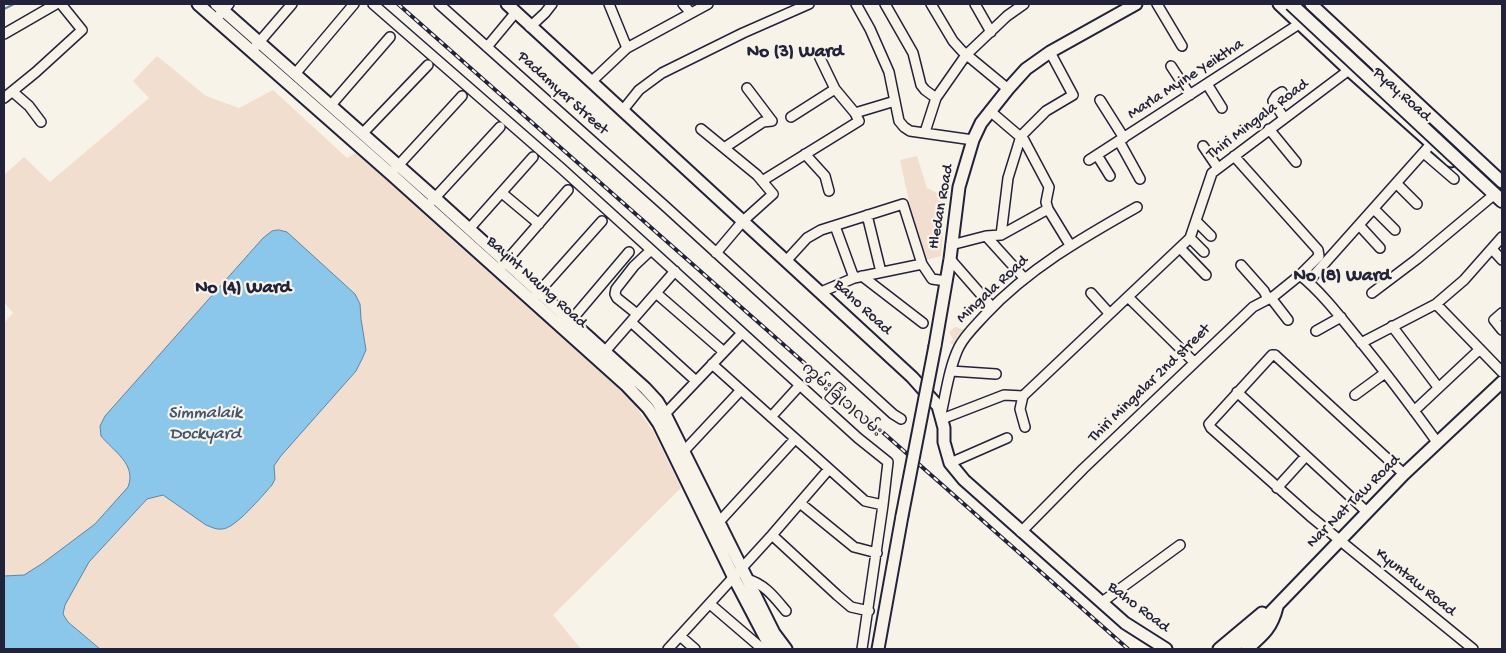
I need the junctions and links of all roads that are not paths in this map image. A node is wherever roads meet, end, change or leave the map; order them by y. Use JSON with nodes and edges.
{"nodes":[{"id":1,"x":56,"y":4,"type":"edge"},
{"id":2,"x":60,"y":4,"type":"edge"},
{"id":3,"x":198,"y":4,"type":"edge"},
{"id":4,"x":292,"y":4,"type":"edge"},
{"id":5,"x":354,"y":4,"type":"edge"},
{"id":6,"x":373,"y":4,"type":"edge"},
{"id":7,"x":439,"y":4,"type":"edge"},
{"id":8,"x":507,"y":4,"type":"edge"},
{"id":9,"x":552,"y":4,"type":"edge"},
{"id":10,"x":610,"y":4,"type":"edge"},
{"id":11,"x":683,"y":4,"type":"edge"},
{"id":12,"x":708,"y":4,"type":"edge"},
{"id":13,"x":810,"y":4,"type":"edge"},
{"id":14,"x":856,"y":4,"type":"edge"},
{"id":15,"x":885,"y":4,"type":"edge"},
{"id":16,"x":931,"y":4,"type":"edge"},
{"id":17,"x":975,"y":4,"type":"edge"},
{"id":18,"x":1021,"y":4,"type":"edge"},
{"id":19,"x":1136,"y":4,"type":"edge"},
{"id":20,"x":1157,"y":4,"type":"edge"},
{"id":21,"x":1279,"y":4,"type":"edge"},
{"id":22,"x":1292,"y":4,"type":"edge"},
{"id":23,"x":1303,"y":4,"type":"edge"},
{"id":24,"x":1310,"y":4,"type":"edge"},
{"id":25,"x":223,"y":6,"type":"edge"},
{"id":26,"x":516,"y":12,"type":"junction"},
{"id":27,"x":691,"y":14,"type":"junction"},
{"id":28,"x":1322,"y":15,"type":"junction"},
{"id":29,"x":216,"y":19,"type":"junction"},
{"id":30,"x":530,"y":27,"type":"junction"},
{"id":31,"x":1302,"y":27,"type":"junction"},
{"id":32,"x":991,"y":32,"type":"junction"},
{"id":33,"x":4,"y":34,"type":"edge"},
{"id":34,"x":390,"y":37,"type":"dead end"},
{"id":35,"x":256,"y":46,"type":"junction"},
{"id":36,"x":487,"y":46,"type":"junction"},
{"id":37,"x":1182,"y":46,"type":"dead end"},
{"id":38,"x":627,"y":48,"type":"junction"},
{"id":39,"x":1050,"y":52,"type":"junction"},
{"id":40,"x":966,"y":56,"type":"junction"},
{"id":41,"x":820,"y":58,"type":"dead end"},
{"id":42,"x":428,"y":65,"type":"dead end"},
{"id":43,"x":1171,"y":66,"type":"dead end"},
{"id":44,"x":1349,"y":70,"type":"junction"},
{"id":45,"x":296,"y":74,"type":"junction"},
{"id":46,"x":591,"y":82,"type":"junction"},
{"id":47,"x":1207,"y":84,"type":"junction"},
{"id":48,"x":747,"y":88,"type":"dead end"},
{"id":49,"x":835,"y":89,"type":"junction"},
{"id":50,"x":1008,"y":89,"type":"junction"},
{"id":51,"x":13,"y":92,"type":"junction"},
{"id":52,"x":1282,"y":92,"type":"dead end"},
{"id":53,"x":1190,"y":95,"type":"junction"},
{"id":54,"x":462,"y":96,"type":"dead end"},
{"id":55,"x":4,"y":98,"type":"edge"},
{"id":56,"x":936,"y":98,"type":"junction"},
{"id":57,"x":1100,"y":100,"type":"dead end"},
{"id":58,"x":894,"y":101,"type":"junction"},
{"id":59,"x":331,"y":105,"type":"junction"},
{"id":60,"x":1222,"y":108,"type":"dead end"},
{"id":61,"x":623,"y":110,"type":"junction"},
{"id":62,"x":990,"y":111,"type":"junction"},
{"id":63,"x":856,"y":113,"type":"junction"},
{"id":64,"x":791,"y":117,"type":"dead end"},
{"id":65,"x":1284,"y":118,"type":"junction"},
{"id":66,"x":41,"y":122,"type":"dead end"},
{"id":67,"x":500,"y":128,"type":"dead end"},
{"id":68,"x":701,"y":129,"type":"dead end"},
{"id":69,"x":1269,"y":129,"type":"junction"},
{"id":70,"x":925,"y":132,"type":"junction"},
{"id":71,"x":362,"y":134,"type":"junction"},
{"id":72,"x":1021,"y":136,"type":"junction"},
{"id":73,"x":973,"y":140,"type":"junction"},
{"id":74,"x":1121,"y":140,"type":"junction"},
{"id":75,"x":1203,"y":146,"type":"dead end"},
{"id":76,"x":724,"y":148,"type":"junction"},
{"id":77,"x":1428,"y":149,"type":"junction"},
{"id":78,"x":375,"y":152,"type":"junction"},
{"id":79,"x":805,"y":154,"type":"junction"},
{"id":80,"x":1234,"y":156,"type":"junction"},
{"id":81,"x":533,"y":157,"type":"dead end"},
{"id":82,"x":1296,"y":162,"type":"dead end"},
{"id":83,"x":1218,"y":168,"type":"junction"},
{"id":84,"x":395,"y":170,"type":"junction"},
{"id":85,"x":1110,"y":176,"type":"dead end"},
{"id":86,"x":1140,"y":179,"type":"dead end"},
{"id":87,"x":1454,"y":179,"type":"dead end"},
{"id":88,"x":762,"y":181,"type":"junction"},
{"id":89,"x":1502,"y":182,"type":"edge"},
{"id":90,"x":1397,"y":184,"type":"junction"},
{"id":91,"x":568,"y":190,"type":"dead end"},
{"id":92,"x":1502,"y":190,"type":"edge"},
{"id":93,"x":829,"y":191,"type":"dead end"},
{"id":94,"x":502,"y":192,"type":"junction"},
{"id":95,"x":435,"y":198,"type":"junction"},
{"id":96,"x":1496,"y":199,"type":"edge"},
{"id":97,"x":1417,"y":204,"type":"dead end"},
{"id":98,"x":427,"y":206,"type":"junction"},
{"id":99,"x":1137,"y":207,"type":"dead end"},
{"id":100,"x":1502,"y":208,"type":"edge"},
{"id":101,"x":1048,"y":209,"type":"junction"},
{"id":102,"x":1374,"y":209,"type":"junction"},
{"id":103,"x":867,"y":215,"type":"junction"},
{"id":104,"x":602,"y":220,"type":"dead end"},
{"id":105,"x":744,"y":221,"type":"junction"},
{"id":106,"x":1196,"y":221,"type":"junction"},
{"id":107,"x":538,"y":224,"type":"junction"},
{"id":108,"x":835,"y":226,"type":"junction"},
{"id":109,"x":1359,"y":226,"type":"junction"},
{"id":110,"x":469,"y":229,"type":"junction"},
{"id":111,"x":1395,"y":230,"type":"dead end"},
{"id":112,"x":1001,"y":235,"type":"junction"},
{"id":113,"x":986,"y":236,"type":"junction"},
{"id":114,"x":1211,"y":236,"type":"dead end"},
{"id":115,"x":1502,"y":237,"type":"edge"},
{"id":116,"x":1190,"y":238,"type":"junction"},
{"id":117,"x":951,"y":245,"type":"junction"},
{"id":118,"x":1070,"y":245,"type":"junction"},
{"id":119,"x":1180,"y":248,"type":"junction"},
{"id":120,"x":1380,"y":248,"type":"dead end"},
{"id":121,"x":1492,"y":249,"type":"junction"},
{"id":122,"x":651,"y":250,"type":"junction"},
{"id":123,"x":630,"y":252,"type":"dead end"},
{"id":124,"x":1204,"y":252,"type":"dead end"},
{"id":125,"x":716,"y":253,"type":"junction"},
{"id":126,"x":950,"y":259,"type":"junction"},
{"id":127,"x":786,"y":260,"type":"junction"},
{"id":128,"x":1502,"y":260,"type":"edge"},
{"id":129,"x":922,"y":264,"type":"junction"},
{"id":130,"x":1241,"y":265,"type":"dead end"},
{"id":131,"x":502,"y":266,"type":"junction"},
{"id":132,"x":675,"y":271,"type":"junction"},
{"id":133,"x":882,"y":272,"type":"junction"},
{"id":134,"x":1206,"y":275,"type":"dead end"},
{"id":135,"x":1300,"y":275,"type":"junction"},
{"id":136,"x":858,"y":277,"type":"junction"},
{"id":137,"x":1024,"y":278,"type":"junction"},
{"id":138,"x":946,"y":281,"type":"junction"},
{"id":139,"x":1308,"y":282,"type":"junction"},
{"id":140,"x":821,"y":292,"type":"junction"},
{"id":141,"x":656,"y":293,"type":"junction"},
{"id":142,"x":1091,"y":293,"type":"dead end"},
{"id":143,"x":1372,"y":293,"type":"dead end"},
{"id":144,"x":536,"y":296,"type":"junction"},
{"id":145,"x":1128,"y":297,"type":"junction"},
{"id":146,"x":1269,"y":299,"type":"junction"},
{"id":147,"x":1436,"y":304,"type":"junction"},
{"id":148,"x":992,"y":307,"type":"junction"},
{"id":149,"x":1109,"y":313,"type":"junction"},
{"id":150,"x":1502,"y":313,"type":"edge"},
{"id":151,"x":634,"y":318,"type":"junction"},
{"id":152,"x":1341,"y":318,"type":"junction"},
{"id":153,"x":1288,"y":320,"type":"dead end"},
{"id":154,"x":923,"y":323,"type":"dead end"},
{"id":155,"x":567,"y":325,"type":"junction"},
{"id":156,"x":1392,"y":326,"type":"junction"},
{"id":157,"x":1502,"y":330,"type":"edge"},
{"id":158,"x":1316,"y":331,"type":"dead end"},
{"id":159,"x":742,"y":333,"type":"junction"},
{"id":160,"x":1361,"y":343,"type":"junction"},
{"id":161,"x":1480,"y":349,"type":"junction"},
{"id":162,"x":724,"y":352,"type":"junction"},
{"id":163,"x":601,"y":356,"type":"junction"},
{"id":164,"x":1194,"y":362,"type":"junction"},
{"id":165,"x":712,"y":364,"type":"junction"},
{"id":166,"x":952,"y":371,"type":"junction"},
{"id":167,"x":1502,"y":372,"type":"edge"},
{"id":168,"x":1385,"y":373,"type":"junction"},
{"id":169,"x":996,"y":374,"type":"dead end"},
{"id":170,"x":696,"y":381,"type":"junction"},
{"id":171,"x":1502,"y":382,"type":"edge"},
{"id":172,"x":800,"y":385,"type":"junction"},
{"id":173,"x":1438,"y":387,"type":"junction"},
{"id":174,"x":741,"y":390,"type":"junction"},
{"id":175,"x":1237,"y":392,"type":"junction"},
{"id":176,"x":1355,"y":395,"type":"dead end"},
{"id":177,"x":1023,"y":396,"type":"junction"},
{"id":178,"x":1414,"y":411,"type":"junction"},
{"id":179,"x":665,"y":414,"type":"junction"},
{"id":180,"x":942,"y":416,"type":"junction"},
{"id":181,"x":771,"y":417,"type":"junction"},
{"id":182,"x":901,"y":419,"type":"dead end"},
{"id":183,"x":1025,"y":427,"type":"dead end"},
{"id":184,"x":1007,"y":438,"type":"dead end"},
{"id":185,"x":795,"y":439,"type":"junction"},
{"id":186,"x":1437,"y":442,"type":"junction"},
{"id":187,"x":679,"y":450,"type":"junction"},
{"id":188,"x":1306,"y":456,"type":"junction"},
{"id":189,"x":950,"y":463,"type":"junction"},
{"id":190,"x":829,"y":469,"type":"junction"},
{"id":191,"x":1404,"y":474,"type":"junction"},
{"id":192,"x":1277,"y":488,"type":"junction"},
{"id":193,"x":800,"y":503,"type":"junction"},
{"id":194,"x":883,"y":505,"type":"junction"},
{"id":195,"x":1367,"y":512,"type":"junction"},
{"id":196,"x":717,"y":528,"type":"junction"},
{"id":197,"x":1021,"y":532,"type":"junction"},
{"id":198,"x":772,"y":535,"type":"junction"},
{"id":199,"x":1338,"y":541,"type":"junction"},
{"id":200,"x":1180,"y":545,"type":"dead end"},
{"id":201,"x":877,"y":553,"type":"junction"},
{"id":202,"x":742,"y":568,"type":"junction"},
{"id":203,"x":734,"y":578,"type":"junction"},
{"id":204,"x":747,"y":579,"type":"junction"},
{"id":205,"x":1102,"y":602,"type":"junction"},
{"id":206,"x":1278,"y":603,"type":"junction"},
{"id":207,"x":710,"y":604,"type":"junction"},
{"id":208,"x":786,"y":611,"type":"dead end"},
{"id":209,"x":869,"y":611,"type":"junction"},
{"id":210,"x":680,"y":636,"type":"junction"},
{"id":211,"x":668,"y":649,"type":"edge"},
{"id":212,"x":695,"y":649,"type":"edge"},
{"id":213,"x":766,"y":649,"type":"edge"},
{"id":214,"x":773,"y":649,"type":"edge"},
{"id":215,"x":786,"y":649,"type":"edge"},
{"id":216,"x":862,"y":649,"type":"edge"},
{"id":217,"x":878,"y":649,"type":"edge"},
{"id":218,"x":1166,"y":649,"type":"edge"},
{"id":219,"x":1219,"y":649,"type":"edge"},
{"id":220,"x":1232,"y":649,"type":"edge"},
{"id":221,"x":1247,"y":649,"type":"edge"},
{"id":222,"x":1473,"y":649,"type":"edge"}],
"edges":[{"from":1,"to":33,"type":"street"},
{"from":2,"to":51,"type":"street"},
{"from":3,"to":29,"type":"main road","name":"Bayint Naung Road"},
{"from":4,"to":35,"type":"street"},
{"from":5,"to":45,"type":"street"},
{"from":6,"to":122,"type":"street","name":"ကွမ်းခြံ(၁)လမ်း"},
{"from":7,"to":36,"type":"street","name":"Padamyar Street"},
{"from":8,"to":26,"type":"main road","name":"Baho Road"},
{"from":9,"to":30,"type":"street"},
{"from":10,"to":38,"type":"street"},
{"from":11,"to":27,"type":"street"},
{"from":12,"to":27,"type":"street"},
{"from":13,"to":61,"type":"street"},
{"from":14,"to":58,"type":"street"},
{"from":15,"to":56,"type":"street"},
{"from":16,"to":40,"type":"street"},
{"from":17,"to":32,"type":"street"},
{"from":18,"to":32,"type":"street"},
{"from":19,"to":39,"type":"main road","name":"Hledan Road"},
{"from":20,"to":37,"type":"street"},
{"from":21,"to":31,"type":"main road","name":"Pyay Road"},
{"from":22,"to":96,"type":"highway","name":"Pyay Road","bridge":true},
{"from":23,"to":92,"type":"highway","name":"Pyay Road"},
{"from":24,"to":28,"type":"main road","name":"Pyay Road"},
{"from":25,"to":29,"type":"street"},
{"from":25,"to":35,"type":"main road","name":"Bayint Naung Road"},
{"from":26,"to":30,"type":"main road","name":"Baho Road"},
{"from":26,"to":36,"type":"street"},
{"from":27,"to":38,"type":"street"},
{"from":28,"to":31,"type":"street","name":"Marla Myine Yeiktha"},
{"from":28,"to":89,"type":"main road","name":"Pyay Road"},
{"from":29,"to":35,"type":"main road","name":"Bayint Naung Road"},
{"from":30,"to":46,"type":"main road","name":"Baho Road"},
{"from":31,"to":44,"type":"main road","name":"Pyay Road"},
{"from":31,"to":47,"type":"street","name":"Marla Myine Yeiktha"},
{"from":32,"to":40,"type":"street"},
{"from":34,"to":59,"type":"street"},
{"from":35,"to":45,"type":"main road","name":"Bayint Naung Road"},
{"from":35,"to":78,"type":"main road","name":"Bayint Naung Road"},
{"from":36,"to":125,"type":"street","name":"Padamyar Street"},
{"from":38,"to":46,"type":"street"},
{"from":39,"to":50,"type":"main road","name":"Hledan Road"},
{"from":39,"to":72,"type":"street"},
{"from":40,"to":50,"type":"street"},
{"from":40,"to":56,"type":"street"},
{"from":41,"to":49,"type":"street"},
{"from":42,"to":71,"type":"street"},
{"from":43,"to":53,"type":"street"},
{"from":44,"to":65,"type":"street","name":"Thiri Mingala Road"},
{"from":44,"to":77,"type":"main road","name":"Pyay Road"},
{"from":45,"to":59,"type":"main road","name":"Bayint Naung Road"},
{"from":46,"to":61,"type":"main road","name":"Baho Road"},
{"from":47,"to":53,"type":"street","name":"Marla Myine Yeiktha"},
{"from":47,"to":60,"type":"street"},
{"from":48,"to":76,"type":"street"},
{"from":49,"to":63,"type":"street"},
{"from":49,"to":64,"type":"street"},
{"from":50,"to":62,"type":"main road","name":"Hledan Road"},
{"from":51,"to":55,"type":"street"},
{"from":51,"to":66,"type":"street"},
{"from":52,"to":65,"type":"street"},
{"from":53,"to":74,"type":"street","name":"Marla Myine Yeiktha"},
{"from":54,"to":84,"type":"street"},
{"from":56,"to":70,"type":"street"},
{"from":57,"to":74,"type":"street"},
{"from":58,"to":63,"type":"street"},
{"from":58,"to":70,"type":"street"},
{"from":59,"to":71,"type":"main road","name":"Bayint Naung Road"},
{"from":61,"to":105,"type":"main road","name":"Baho Road"},
{"from":62,"to":72,"type":"street"},
{"from":62,"to":73,"type":"main road","name":"Hledan Road"},
{"from":63,"to":79,"type":"street"},
{"from":65,"to":69,"type":"street","name":"Thiri Mingala Road"},
{"from":67,"to":95,"type":"street"},
{"from":68,"to":76,"type":"street"},
{"from":69,"to":80,"type":"street","name":"Thiri Mingala Road"},
{"from":69,"to":82,"type":"street"},
{"from":70,"to":73,"type":"street"},
{"from":71,"to":78,"type":"main road","name":"Bayint Naung Road"},
{"from":72,"to":101,"type":"street"},
{"from":72,"to":112,"type":"street"},
{"from":73,"to":117,"type":"main road","name":"Hledan Road"},
{"from":74,"to":85,"type":"street","name":"Marla Myine Yeiktha"},
{"from":74,"to":86,"type":"street"},
{"from":75,"to":83,"type":"street"},
{"from":76,"to":88,"type":"street"},
{"from":77,"to":87,"type":"street"},
{"from":77,"to":90,"type":"street"},
{"from":77,"to":96,"type":"main road","name":"Pyay Road"},
{"from":78,"to":84,"type":"main road","name":"Bayint Naung Road"},
{"from":79,"to":88,"type":"street"},
{"from":79,"to":93,"type":"street"},
{"from":80,"to":83,"type":"street","name":"Thiri Mingala Road"},
{"from":80,"to":135,"type":"street","name":"Thiri Mingalar 2nd street"},
{"from":81,"to":94,"type":"street"},
{"from":83,"to":106,"type":"street","name":"Thiri Mingala Road"},
{"from":84,"to":95,"type":"main road","name":"Bayint Naung Road"},
{"from":84,"to":98,"type":"main road","name":"Bayint Naung Road"},
{"from":88,"to":105,"type":"street"},
{"from":90,"to":97,"type":"street"},
{"from":90,"to":102,"type":"street"},
{"from":91,"to":107,"type":"street"},
{"from":94,"to":107,"type":"street"},
{"from":94,"to":110,"type":"street"},
{"from":95,"to":98,"type":"street"},
{"from":95,"to":110,"type":"main road","name":"Bayint Naung Road"},
{"from":96,"to":100,"type":"main road","name":"Pyay Road"},
{"from":96,"to":143,"type":"street"},
{"from":98,"to":131,"type":"main road","name":"Bayint Naung Road"},
{"from":99,"to":118,"type":"street","name":"Mingala Road"},
{"from":101,"to":112,"type":"street"},
{"from":101,"to":118,"type":"street"},
{"from":102,"to":109,"type":"street"},
{"from":102,"to":111,"type":"street"},
{"from":103,"to":108,"type":"street"},
{"from":103,"to":129,"type":"street"},
{"from":103,"to":133,"type":"street"},
{"from":104,"to":144,"type":"street"},
{"from":105,"to":125,"type":"street"},
{"from":105,"to":127,"type":"main road","name":"Baho Road"},
{"from":106,"to":114,"type":"street"},
{"from":106,"to":116,"type":"street","name":"Thiri Mingala Road"},
{"from":107,"to":131,"type":"street"},
{"from":108,"to":127,"type":"street"},
{"from":108,"to":136,"type":"street"},
{"from":109,"to":120,"type":"street"},
{"from":109,"to":139,"type":"street"},
{"from":110,"to":131,"type":"main road","name":"Bayint Naung Road"},
{"from":112,"to":113,"type":"street"},
{"from":113,"to":117,"type":"street"},
{"from":113,"to":137,"type":"street"},
{"from":115,"to":121,"type":"street"},
{"from":116,"to":119,"type":"street","name":"Thiri Mingala Road"},
{"from":116,"to":124,"type":"street"},
{"from":117,"to":126,"type":"main road","name":"Hledan Road"},
{"from":118,"to":137,"type":"street","name":"Mingala Road"},
{"from":119,"to":134,"type":"street"},
{"from":119,"to":145,"type":"street","name":"Thiri Mingala Road"},
{"from":121,"to":128,"type":"street"},
{"from":121,"to":147,"type":"street"},
{"from":122,"to":132,"type":"street","name":"ကွမ်းခြံ(၁)လမ်း"},
{"from":122,"to":151,"type":"street"},
{"from":123,"to":155,"type":"street"},
{"from":125,"to":182,"type":"street","name":"Padamyar Street"},
{"from":126,"to":138,"type":"main road","name":"Hledan Road"},
{"from":126,"to":148,"type":"street"},
{"from":127,"to":140,"type":"main road","name":"Baho Road"},
{"from":129,"to":133,"type":"street"},
{"from":129,"to":138,"type":"street"},
{"from":130,"to":146,"type":"street"},
{"from":131,"to":144,"type":"main road","name":"Bayint Naung Road"},
{"from":132,"to":141,"type":"street"},
{"from":132,"to":159,"type":"street","name":"ကွမ်းခြံ(၁)လမ်း"},
{"from":133,"to":136,"type":"street"},
{"from":135,"to":139,"type":"street"},
{"from":135,"to":146,"type":"street","name":"Thiri Mingalar 2nd street"},
{"from":136,"to":140,"type":"street"},
{"from":136,"to":154,"type":"street"},
{"from":137,"to":148,"type":"street","name":"Mingala Road"},
{"from":138,"to":217,"type":"main road","name":"Hledan Road","bridge":true},
{"from":139,"to":152,"type":"street"},
{"from":140,"to":180,"type":"main road","name":"Baho Road"},
{"from":141,"to":151,"type":"street"},
{"from":141,"to":162,"type":"street"},
{"from":142,"to":149,"type":"street"},
{"from":144,"to":155,"type":"main road","name":"Bayint Naung Road"},
{"from":145,"to":149,"type":"street","name":"Thiri Mingala Road"},
{"from":145,"to":164,"type":"street"},
{"from":146,"to":153,"type":"street"},
{"from":146,"to":164,"type":"street","name":"Thiri Mingalar 2nd street"},
{"from":147,"to":156,"type":"street"},
{"from":147,"to":161,"type":"street"},
{"from":148,"to":166,"type":"street","name":"Mingala Road"},
{"from":149,"to":177,"type":"street","name":"Thiri Mingala Road"},
{"from":150,"to":157,"type":"street"},
{"from":151,"to":163,"type":"street"},
{"from":151,"to":170,"type":"street"},
{"from":152,"to":158,"type":"street"},
{"from":152,"to":160,"type":"street"},
{"from":155,"to":163,"type":"main road","name":"Bayint Naung Road"},
{"from":156,"to":160,"type":"street"},
{"from":156,"to":173,"type":"street"},
{"from":159,"to":162,"type":"street"},
{"from":159,"to":172,"type":"street","name":"ကွမ်းခြံ(၁)လမ်း"},
{"from":160,"to":168,"type":"street"},
{"from":161,"to":167,"type":"street"},
{"from":161,"to":173,"type":"street"},
{"from":162,"to":165,"type":"street"},
{"from":163,"to":179,"type":"main road","name":"Bayint Naung Road"},
{"from":163,"to":187,"type":"main road","name":"Bayint Naung Road"},
{"from":164,"to":197,"type":"street","name":"Thiri Mingalar 2nd street"},
{"from":165,"to":170,"type":"street"},
{"from":165,"to":174,"type":"street"},
{"from":166,"to":169,"type":"street"},
{"from":166,"to":180,"type":"street","name":"Mingala Road"},
{"from":168,"to":176,"type":"street"},
{"from":168,"to":178,"type":"street"},
{"from":170,"to":179,"type":"street"},
{"from":171,"to":186,"type":"main road","name":"Nar Nat Taw Road"},
{"from":172,"to":181,"type":"street"},
{"from":172,"to":194,"type":"street","name":"ကွမ်းခြံ(၁)လမ်း"},
{"from":173,"to":178,"type":"street"},
{"from":174,"to":181,"type":"street"},
{"from":174,"to":187,"type":"street"},
{"from":175,"to":188,"type":"street"},
{"from":175,"to":191,"type":"street"},
{"from":175,"to":192,"type":"street","name":"Kyuntaw Road"},
{"from":177,"to":180,"type":"street"},
{"from":177,"to":183,"type":"street"},
{"from":178,"to":186,"type":"street"},
{"from":179,"to":187,"type":"main road","name":"Bayint Naung Road"},
{"from":180,"to":189,"type":"main road","name":"Baho Road"},
{"from":181,"to":185,"type":"street"},
{"from":184,"to":189,"type":"street"},
{"from":185,"to":190,"type":"street"},
{"from":185,"to":196,"type":"street"},
{"from":186,"to":191,"type":"main road","name":"Nar Nat Taw Road"},
{"from":187,"to":196,"type":"main road","name":"Bayint Naung Road"},
{"from":188,"to":192,"type":"street"},
{"from":188,"to":195,"type":"street"},
{"from":189,"to":197,"type":"main road","name":"Baho Road"},
{"from":190,"to":193,"type":"street"},
{"from":190,"to":194,"type":"street"},
{"from":191,"to":195,"type":"main road","name":"Nar Nat Taw Road"},
{"from":192,"to":199,"type":"street","name":"Kyuntaw Road"},
{"from":193,"to":198,"type":"street"},
{"from":193,"to":201,"type":"street"},
{"from":194,"to":201,"type":"street"},
{"from":195,"to":199,"type":"main road","name":"Nar Nat Taw Road"},
{"from":196,"to":202,"type":"main road","name":"Bayint Naung Road"},
{"from":196,"to":203,"type":"main road","name":"Bayint Naung Road"},
{"from":197,"to":205,"type":"main road","name":"Baho Road"},
{"from":198,"to":202,"type":"street"},
{"from":198,"to":209,"type":"street"},
{"from":199,"to":206,"type":"main road","name":"Nar Nat Taw Road"},
{"from":199,"to":222,"type":"street","name":"Kyuntaw Road"},
{"from":200,"to":205,"type":"street"},
{"from":201,"to":209,"type":"street"},
{"from":202,"to":203,"type":"street"},
{"from":202,"to":204,"type":"main road","name":"Bayint Naung Road"},
{"from":203,"to":207,"type":"street"},
{"from":203,"to":214,"type":"main road","name":"Bayint Naung Road"},
{"from":204,"to":208,"type":"street"},
{"from":204,"to":215,"type":"main road","name":"Bayint Naung Road"},
{"from":205,"to":218,"type":"main road","name":"Baho Road"},
{"from":206,"to":219,"type":"main road"},
{"from":206,"to":220,"type":"main road","name":"Nar Nat Taw Road"},
{"from":206,"to":221,"type":"main road"},
{"from":207,"to":210,"type":"street"},
{"from":207,"to":213,"type":"street"},
{"from":209,"to":216,"type":"street"},
{"from":210,"to":211,"type":"street"},
{"from":210,"to":212,"type":"street"}]}
